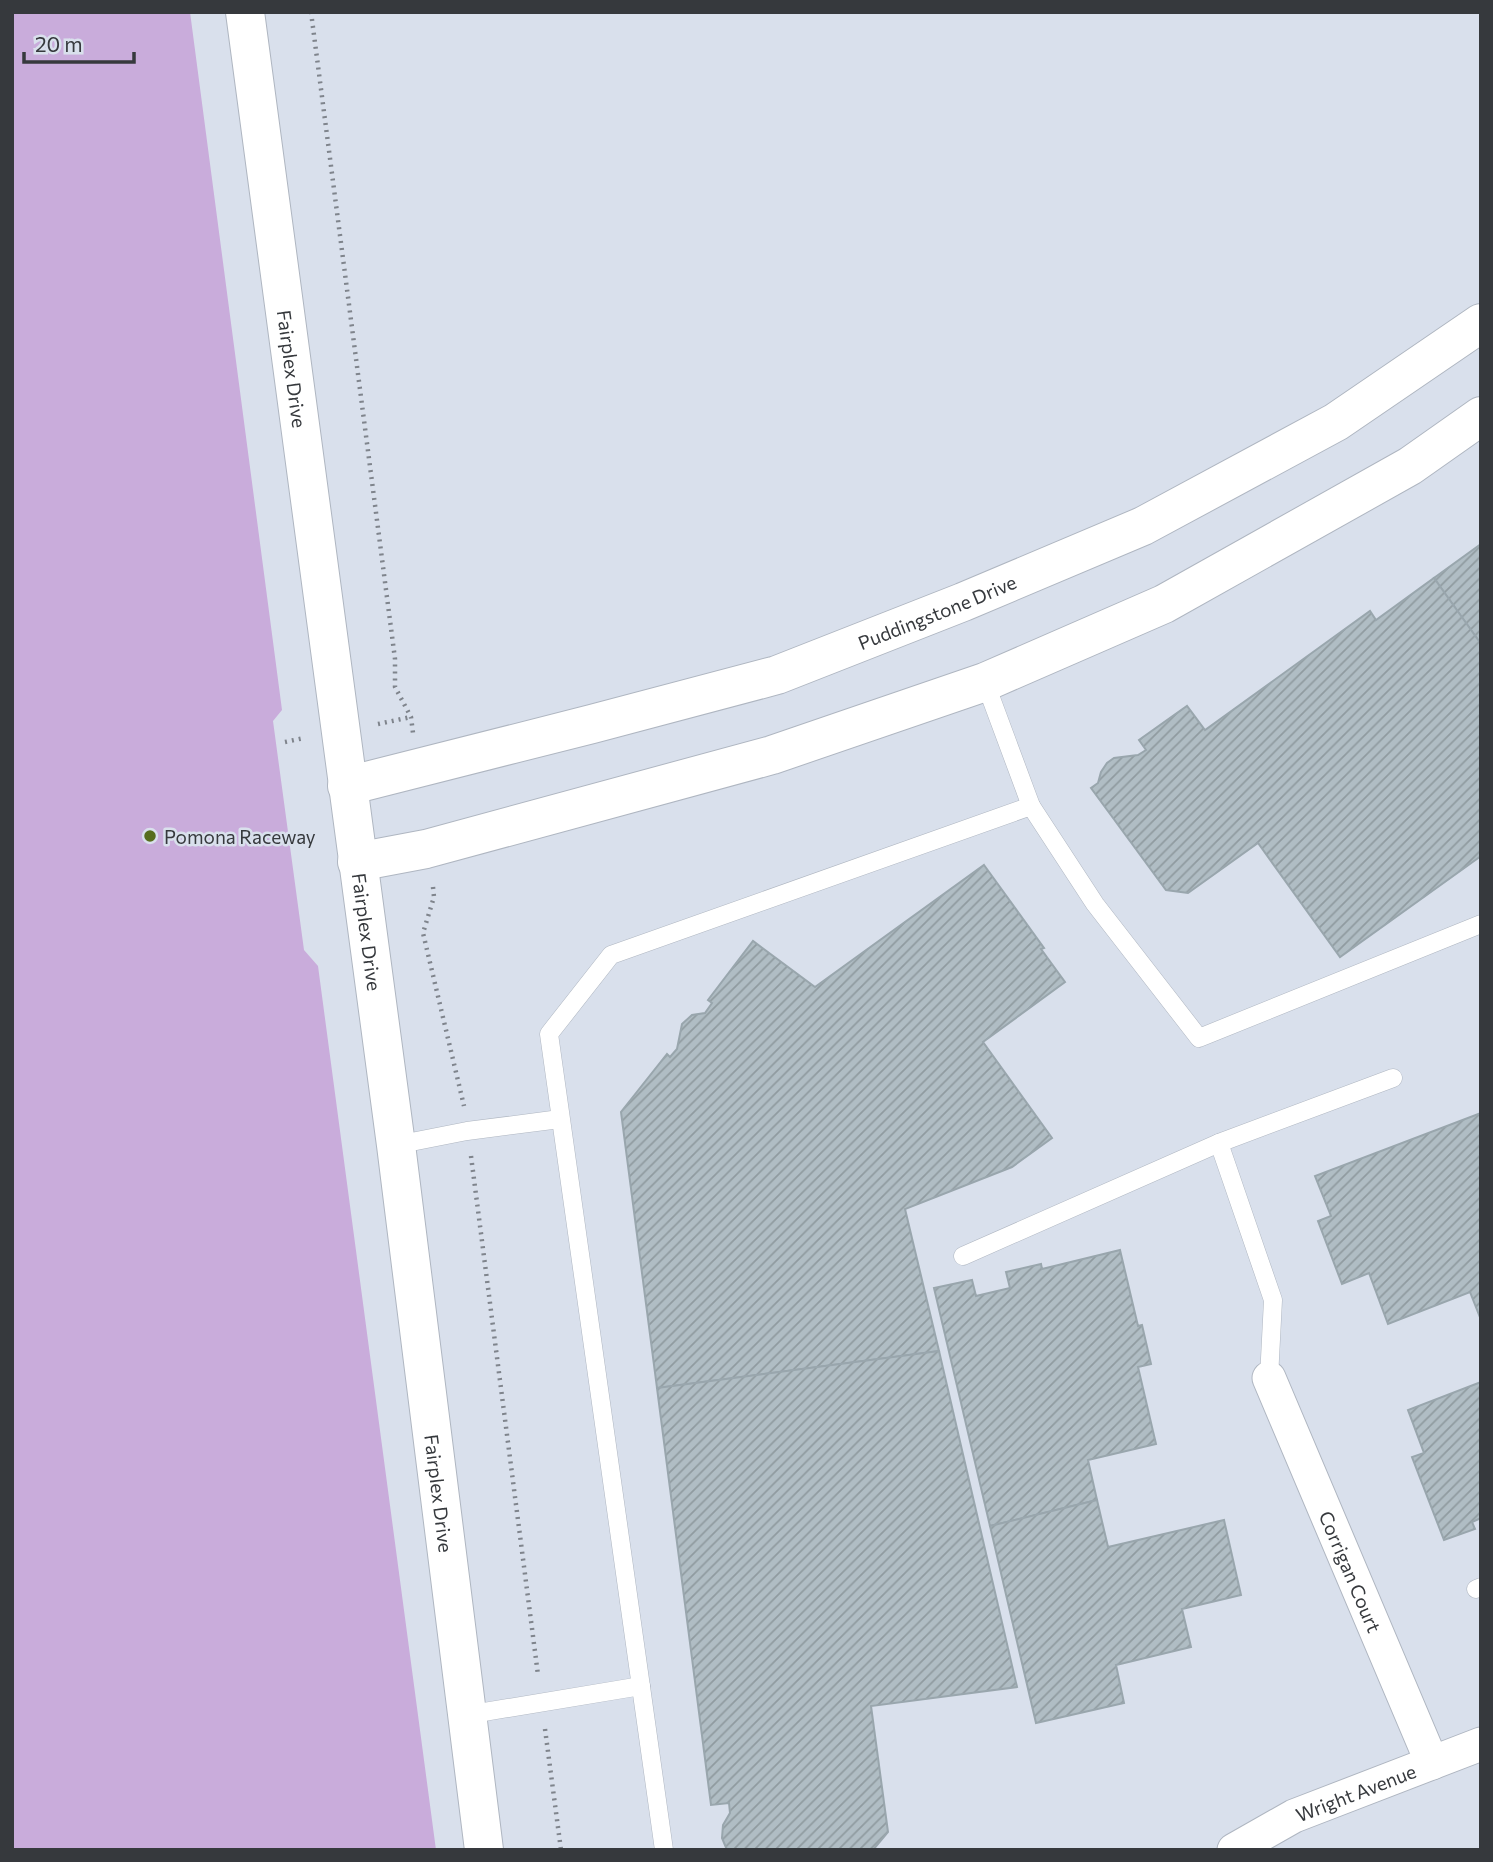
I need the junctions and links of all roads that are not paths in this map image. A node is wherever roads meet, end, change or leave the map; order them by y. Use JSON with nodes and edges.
{"nodes":[{"id":1,"x":245,"y":12,"type":"edge"},
{"id":2,"x":1481,"y":323,"type":"edge"},
{"id":3,"x":1481,"y":416,"type":"edge"},
{"id":4,"x":985,"y":682,"type":"junction"},
{"id":5,"x":346,"y":786,"type":"junction"},
{"id":6,"x":1031,"y":806,"type":"junction"},
{"id":7,"x":357,"y":862,"type":"junction"},
{"id":8,"x":1481,"y":924,"type":"edge"},
{"id":9,"x":1394,"y":1078,"type":"dead end"},
{"id":10,"x":560,"y":1119,"type":"junction"},
{"id":11,"x":1219,"y":1143,"type":"junction"},
{"id":12,"x":396,"y":1145,"type":"junction"},
{"id":13,"x":963,"y":1256,"type":"dead end"},
{"id":14,"x":1269,"y":1378,"type":"joint"},
{"id":15,"x":641,"y":1686,"type":"junction"},
{"id":16,"x":466,"y":1715,"type":"junction"},
{"id":17,"x":1481,"y":1744,"type":"edge"},
{"id":18,"x":1432,"y":1763,"type":"junction"},
{"id":19,"x":484,"y":1850,"type":"edge"},
{"id":20,"x":664,"y":1850,"type":"edge"},
{"id":21,"x":1234,"y":1850,"type":"edge"}],
"edges":[{"from":1,"to":5,"type":"street","name":"Fairplex Drive"},
{"from":2,"to":5,"type":"street","name":"Puddingstone Drive"},
{"from":3,"to":4,"type":"street"},
{"from":4,"to":6,"type":"lane"},
{"from":4,"to":7,"type":"street"},
{"from":5,"to":7,"type":"street","name":"Fairplex Drive"},
{"from":6,"to":8,"type":"lane"},
{"from":6,"to":10,"type":"lane"},
{"from":7,"to":12,"type":"street","name":"Fairplex Drive"},
{"from":9,"to":11,"type":"lane"},
{"from":10,"to":12,"type":"lane"},
{"from":10,"to":15,"type":"lane"},
{"from":11,"to":13,"type":"lane"},
{"from":11,"to":14,"type":"lane"},
{"from":12,"to":16,"type":"street","name":"Fairplex Drive"},
{"from":14,"to":18,"type":"street","name":"Corrigan Court"},
{"from":15,"to":16,"type":"lane"},
{"from":15,"to":20,"type":"lane"},
{"from":16,"to":19,"type":"street","name":"Fairplex Drive"},
{"from":17,"to":18,"type":"street","name":"Wright Avenue"},
{"from":18,"to":21,"type":"street","name":"Wright Avenue"}]}
